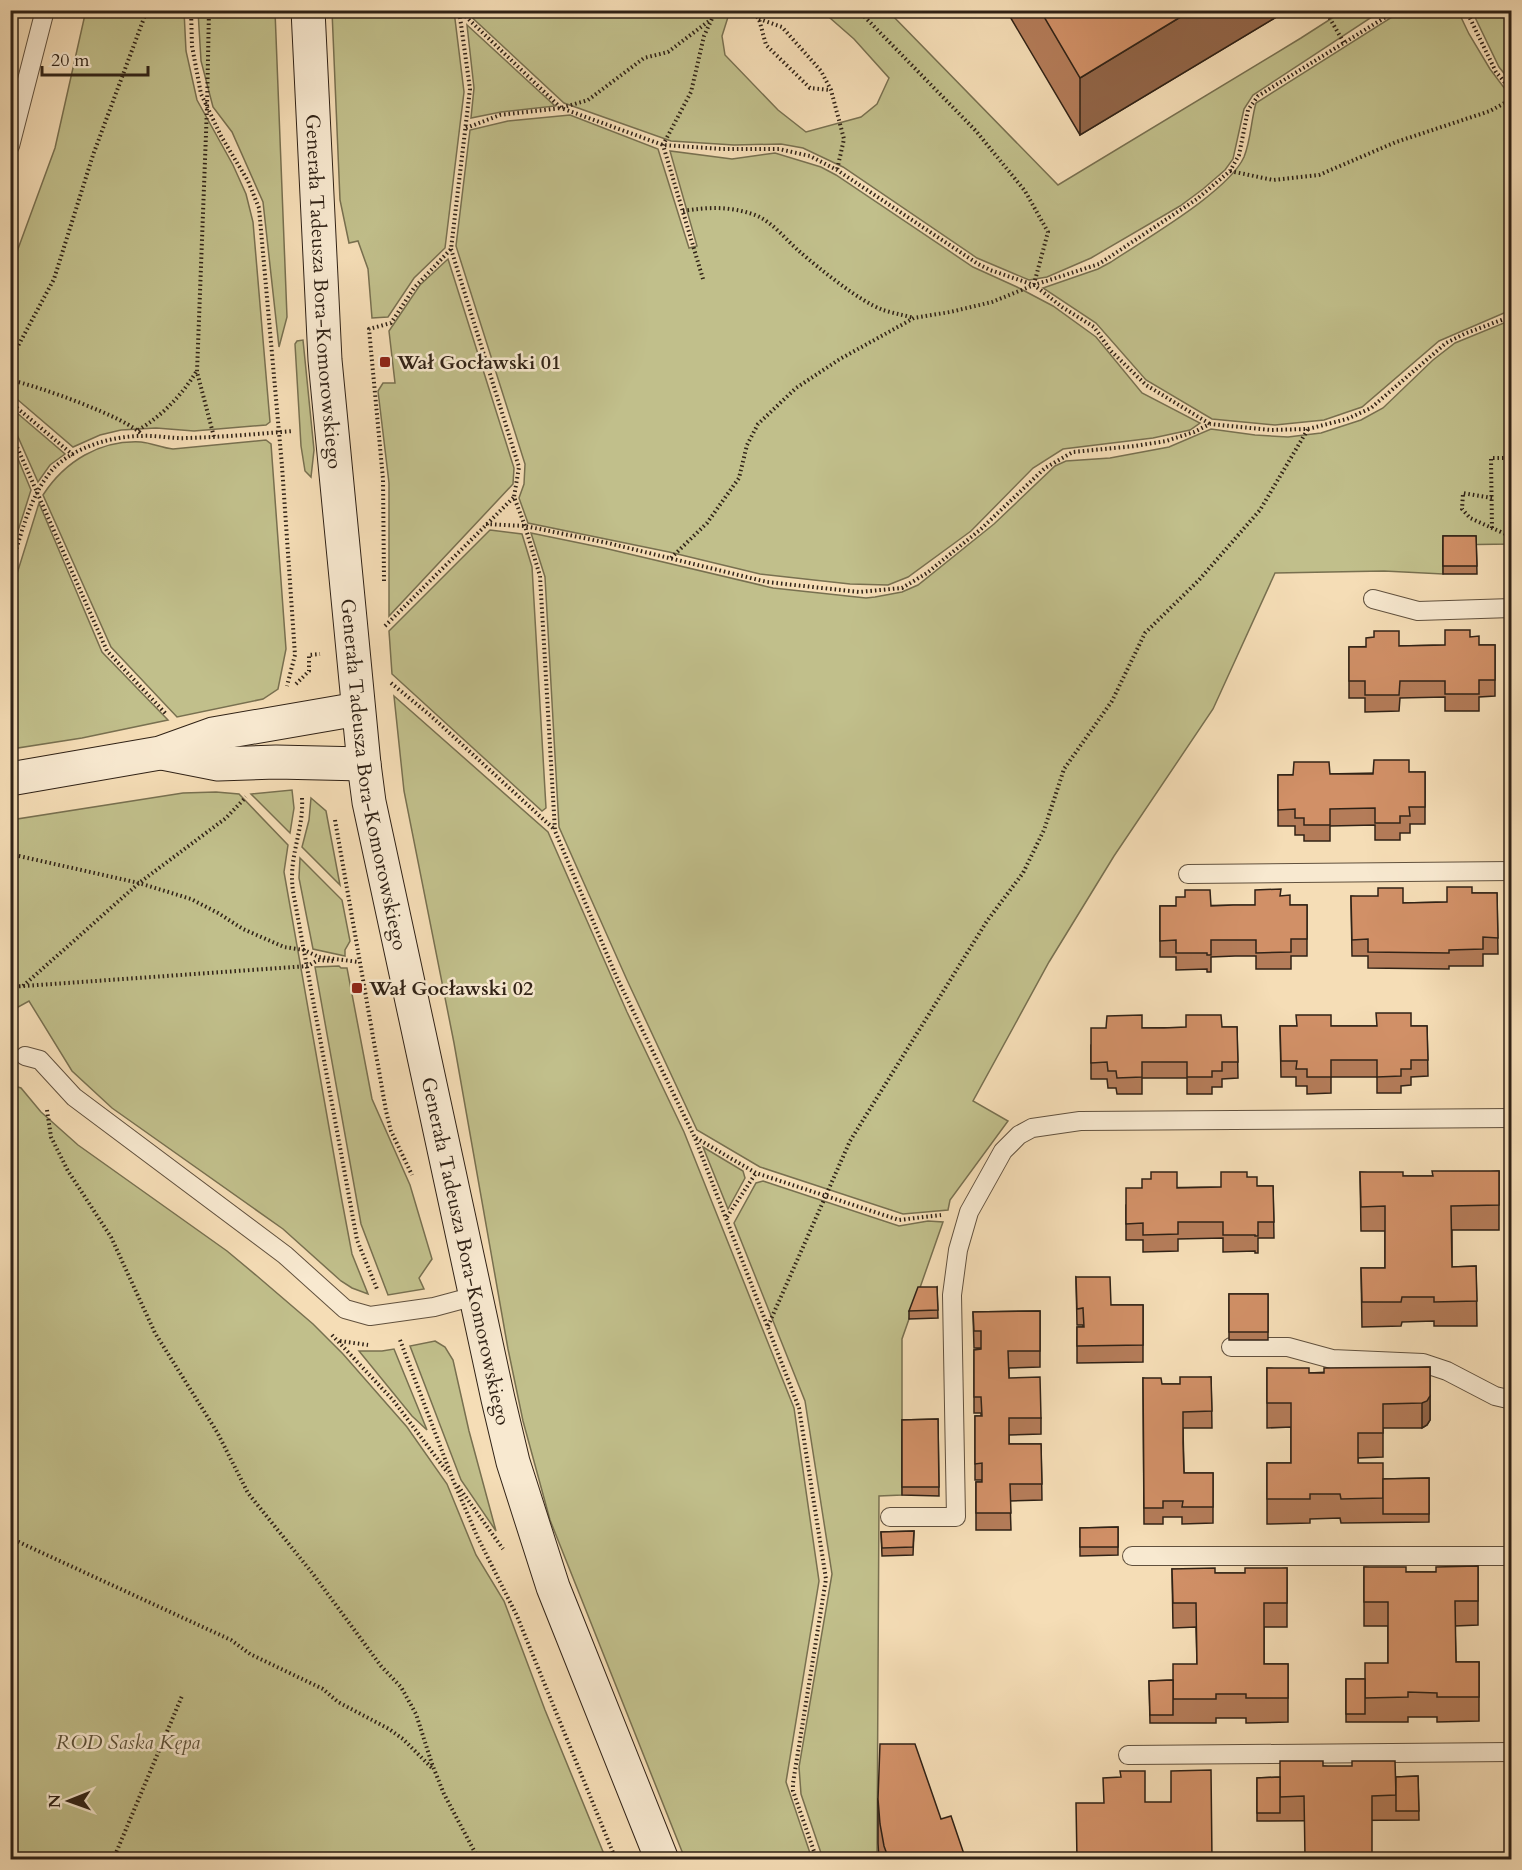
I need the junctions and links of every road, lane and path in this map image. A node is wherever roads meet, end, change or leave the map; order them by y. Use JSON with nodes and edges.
{"nodes":[{"id":1,"x":45,"y":10,"type":"edge"},
{"id":2,"x":147,"y":10,"type":"edge"},
{"id":3,"x":191,"y":10,"type":"edge"},
{"id":4,"x":209,"y":10,"type":"edge"},
{"id":5,"x":308,"y":10,"type":"edge"},
{"id":6,"x":459,"y":10,"type":"edge"},
{"id":7,"x":716,"y":10,"type":"edge"},
{"id":8,"x":751,"y":10,"type":"edge"},
{"id":9,"x":858,"y":10,"type":"edge"},
{"id":10,"x":1325,"y":10,"type":"edge"},
{"id":11,"x":1397,"y":10,"type":"edge"},
{"id":12,"x":1466,"y":10,"type":"edge"},
{"id":13,"x":712,"y":18,"type":"junction"},
{"id":14,"x":759,"y":19,"type":"junction"},
{"id":15,"x":1344,"y":44,"type":"junction"},
{"id":16,"x":831,"y":90,"type":"junction"},
{"id":17,"x":1512,"y":91,"type":"edge"},
{"id":18,"x":1512,"y":99,"type":"edge"},
{"id":19,"x":207,"y":107,"type":"junction"},
{"id":20,"x":561,"y":108,"type":"junction"},
{"id":21,"x":466,"y":128,"type":"junction"},
{"id":22,"x":663,"y":145,"type":"junction"},
{"id":23,"x":10,"y":146,"type":"edge"},
{"id":24,"x":837,"y":170,"type":"junction"},
{"id":25,"x":1230,"y":171,"type":"junction"},
{"id":26,"x":682,"y":211,"type":"junction"},
{"id":27,"x":451,"y":249,"type":"junction"},
{"id":28,"x":703,"y":279,"type":"dead end"},
{"id":29,"x":1034,"y":285,"type":"junction"},
{"id":30,"x":1512,"y":316,"type":"edge"},
{"id":31,"x":914,"y":318,"type":"junction"},
{"id":32,"x":10,"y":361,"type":"edge"},
{"id":33,"x":197,"y":372,"type":"junction"},
{"id":34,"x":10,"y":380,"type":"edge"},
{"id":35,"x":10,"y":402,"type":"edge"},
{"id":36,"x":1210,"y":424,"type":"junction"},
{"id":37,"x":1308,"y":429,"type":"junction"},
{"id":38,"x":138,"y":430,"type":"junction"},
{"id":39,"x":10,"y":431,"type":"edge"},
{"id":40,"x":293,"y":431,"type":"dead end"},
{"id":41,"x":279,"y":432,"type":"junction"},
{"id":42,"x":142,"y":436,"type":"junction"},
{"id":43,"x":214,"y":437,"type":"junction"},
{"id":44,"x":73,"y":455,"type":"junction"},
{"id":45,"x":1512,"y":458,"type":"edge"},
{"id":46,"x":38,"y":491,"type":"junction"},
{"id":47,"x":514,"y":497,"type":"junction"},
{"id":48,"x":1492,"y":498,"type":"junction"},
{"id":49,"x":486,"y":524,"type":"junction"},
{"id":50,"x":525,"y":526,"type":"junction"},
{"id":51,"x":1492,"y":528,"type":"junction"},
{"id":52,"x":1512,"y":537,"type":"edge"},
{"id":53,"x":671,"y":558,"type":"junction"},
{"id":54,"x":10,"y":570,"type":"edge"},
{"id":55,"x":384,"y":585,"type":"dead end"},
{"id":56,"x":1373,"y":599,"type":"dead end"},
{"id":57,"x":1512,"y":608,"type":"edge"},
{"id":58,"x":384,"y":616,"type":"dead end"},
{"id":59,"x":389,"y":681,"type":"dead end"},
{"id":60,"x":358,"y":709,"type":"junction"},
{"id":61,"x":168,"y":716,"type":"dead end"},
{"id":62,"x":292,"y":720,"type":"junction"},
{"id":63,"x":160,"y":753,"type":"junction"},
{"id":64,"x":297,"y":763,"type":"junction"},
{"id":65,"x":364,"y":764,"type":"junction"},
{"id":66,"x":10,"y":779,"type":"edge"},
{"id":67,"x":247,"y":797,"type":"dead end"},
{"id":68,"x":334,"y":820,"type":"dead end"},
{"id":69,"x":555,"y":831,"type":"junction"},
{"id":70,"x":10,"y":854,"type":"edge"},
{"id":71,"x":1512,"y":871,"type":"edge"},
{"id":72,"x":1188,"y":874,"type":"dead end"},
{"id":73,"x":139,"y":884,"type":"junction"},
{"id":74,"x":304,"y":950,"type":"junction"},
{"id":75,"x":359,"y":962,"type":"junction"},
{"id":76,"x":308,"y":966,"type":"junction"},
{"id":77,"x":23,"y":986,"type":"junction"},
{"id":78,"x":10,"y":987,"type":"edge"},
{"id":79,"x":25,"y":1056,"type":"dead end"},
{"id":80,"x":41,"y":1103,"type":"dead end"},
{"id":81,"x":47,"y":1110,"type":"junction"},
{"id":82,"x":55,"y":1117,"type":"dead end"},
{"id":83,"x":1512,"y":1118,"type":"edge"},
{"id":84,"x":695,"y":1138,"type":"junction"},
{"id":85,"x":756,"y":1173,"type":"junction"},
{"id":86,"x":415,"y":1183,"type":"dead end"},
{"id":87,"x":827,"y":1194,"type":"junction"},
{"id":88,"x":969,"y":1212,"type":"junction"},
{"id":89,"x":727,"y":1218,"type":"junction"},
{"id":90,"x":475,"y":1296,"type":"junction"},
{"id":91,"x":388,"y":1314,"type":"junction"},
{"id":92,"x":768,"y":1327,"type":"junction"},
{"id":93,"x":325,"y":1328,"type":"dead end"},
{"id":94,"x":338,"y":1341,"type":"junction"},
{"id":95,"x":357,"y":1345,"type":"dead end"},
{"id":96,"x":1231,"y":1347,"type":"dead end"},
{"id":97,"x":1512,"y":1400,"type":"edge"},
{"id":98,"x":453,"y":1480,"type":"junction"},
{"id":99,"x":890,"y":1517,"type":"dead end"},
{"id":100,"x":10,"y":1538,"type":"edge"},
{"id":101,"x":506,"y":1554,"type":"dead end"},
{"id":102,"x":1132,"y":1556,"type":"dead end"},
{"id":103,"x":1512,"y":1556,"type":"edge"},
{"id":104,"x":182,"y":1696,"type":"dead end"},
{"id":105,"x":1512,"y":1752,"type":"edge"},
{"id":106,"x":1128,"y":1755,"type":"dead end"},
{"id":107,"x":435,"y":1770,"type":"junction"},
{"id":108,"x":113,"y":1860,"type":"edge"},
{"id":109,"x":479,"y":1860,"type":"edge"},
{"id":110,"x":616,"y":1860,"type":"edge"},
{"id":111,"x":662,"y":1860,"type":"edge"},
{"id":112,"x":817,"y":1860,"type":"edge"}],
"edges":[{"from":1,"to":23,"type":"lane"},
{"from":2,"to":32,"type":"path"},
{"from":3,"to":19,"type":"path"},
{"from":4,"to":19,"type":"path"},
{"from":5,"to":60,"type":"street","name":"Generała Tadeusza Bora-Komorowskiego"},
{"from":6,"to":20,"type":"path"},
{"from":6,"to":21,"type":"path"},
{"from":7,"to":13,"type":"path"},
{"from":8,"to":14,"type":"path"},
{"from":9,"to":29,"type":"path"},
{"from":10,"to":15,"type":"path"},
{"from":11,"to":15,"type":"path"},
{"from":12,"to":17,"type":"path"},
{"from":13,"to":20,"type":"path"},
{"from":13,"to":22,"type":"path"},
{"from":14,"to":16,"type":"path"},
{"from":14,"to":16,"type":"path"},
{"from":15,"to":25,"type":"path"},
{"from":16,"to":24,"type":"path"},
{"from":18,"to":25,"type":"path"},
{"from":19,"to":33,"type":"path"},
{"from":19,"to":41,"type":"path"},
{"from":20,"to":21,"type":"path"},
{"from":20,"to":22,"type":"path"},
{"from":21,"to":27,"type":"path"},
{"from":22,"to":24,"type":"path"},
{"from":22,"to":26,"type":"path"},
{"from":24,"to":29,"type":"path"},
{"from":25,"to":29,"type":"path"},
{"from":26,"to":28,"type":"path"},
{"from":26,"to":31,"type":"path"},
{"from":27,"to":47,"type":"path"},
{"from":27,"to":55,"type":"path"},
{"from":29,"to":31,"type":"path"},
{"from":29,"to":36,"type":"path"},
{"from":30,"to":37,"type":"path"},
{"from":31,"to":53,"type":"path"},
{"from":33,"to":38,"type":"path"},
{"from":33,"to":43,"type":"path"},
{"from":34,"to":38,"type":"path"},
{"from":35,"to":44,"type":"path"},
{"from":36,"to":37,"type":"path"},
{"from":36,"to":53,"type":"path"},
{"from":37,"to":87,"type":"path"},
{"from":38,"to":42,"type":"path"},
{"from":39,"to":46,"type":"path"},
{"from":40,"to":41,"type":"path"},
{"from":41,"to":43,"type":"path"},
{"from":41,"to":62,"type":"path"},
{"from":42,"to":43,"type":"path"},
{"from":42,"to":44,"type":"path"},
{"from":44,"to":46,"type":"path"},
{"from":45,"to":48,"type":"path"},
{"from":46,"to":54,"type":"path"},
{"from":46,"to":61,"type":"path"},
{"from":47,"to":49,"type":"path"},
{"from":47,"to":50,"type":"path"},
{"from":48,"to":51,"type":"path"},
{"from":48,"to":51,"type":"path"},
{"from":49,"to":50,"type":"path"},
{"from":49,"to":58,"type":"path"},
{"from":50,"to":53,"type":"path"},
{"from":50,"to":69,"type":"path"},
{"from":51,"to":52,"type":"path"},
{"from":56,"to":57,"type":"lane"},
{"from":59,"to":69,"type":"path"},
{"from":60,"to":62,"type":"street"},
{"from":60,"to":65,"type":"street","name":"Generała Tadeusza Bora-Komorowskiego"},
{"from":62,"to":63,"type":"street"},
{"from":63,"to":64,"type":"street"},
{"from":63,"to":66,"type":"street"},
{"from":64,"to":65,"type":"street"},
{"from":64,"to":74,"type":"path"},
{"from":65,"to":90,"type":"street","name":"Generała Tadeusza Bora-Komorowskiego"},
{"from":67,"to":73,"type":"path"},
{"from":68,"to":75,"type":"path"},
{"from":69,"to":84,"type":"path"},
{"from":70,"to":73,"type":"path"},
{"from":71,"to":72,"type":"lane"},
{"from":73,"to":74,"type":"path"},
{"from":73,"to":77,"type":"path"},
{"from":74,"to":75,"type":"path"},
{"from":74,"to":76,"type":"path"},
{"from":75,"to":76,"type":"path"},
{"from":75,"to":86,"type":"path"},
{"from":76,"to":77,"type":"path"},
{"from":76,"to":91,"type":"path"},
{"from":77,"to":78,"type":"path"},
{"from":79,"to":91,"type":"lane"},
{"from":80,"to":81,"type":"path"},
{"from":81,"to":82,"type":"path"},
{"from":81,"to":107,"type":"path"},
{"from":83,"to":88,"type":"lane"},
{"from":84,"to":85,"type":"path"},
{"from":84,"to":89,"type":"path"},
{"from":85,"to":87,"type":"path"},
{"from":85,"to":89,"type":"path"},
{"from":87,"to":88,"type":"path"},
{"from":87,"to":92,"type":"path"},
{"from":88,"to":99,"type":"lane"},
{"from":89,"to":92,"type":"path"},
{"from":90,"to":91,"type":"lane"},
{"from":90,"to":111,"type":"street","name":"Generała Tadeusza Bora-Komorowskiego"},
{"from":91,"to":98,"type":"path"},
{"from":92,"to":112,"type":"path"},
{"from":93,"to":94,"type":"path"},
{"from":94,"to":95,"type":"path"},
{"from":94,"to":98,"type":"path"},
{"from":96,"to":97,"type":"lane"},
{"from":98,"to":101,"type":"path"},
{"from":98,"to":110,"type":"path"},
{"from":100,"to":107,"type":"path"},
{"from":102,"to":103,"type":"lane"},
{"from":104,"to":108,"type":"path"},
{"from":105,"to":106,"type":"lane"},
{"from":107,"to":109,"type":"path"}]}
